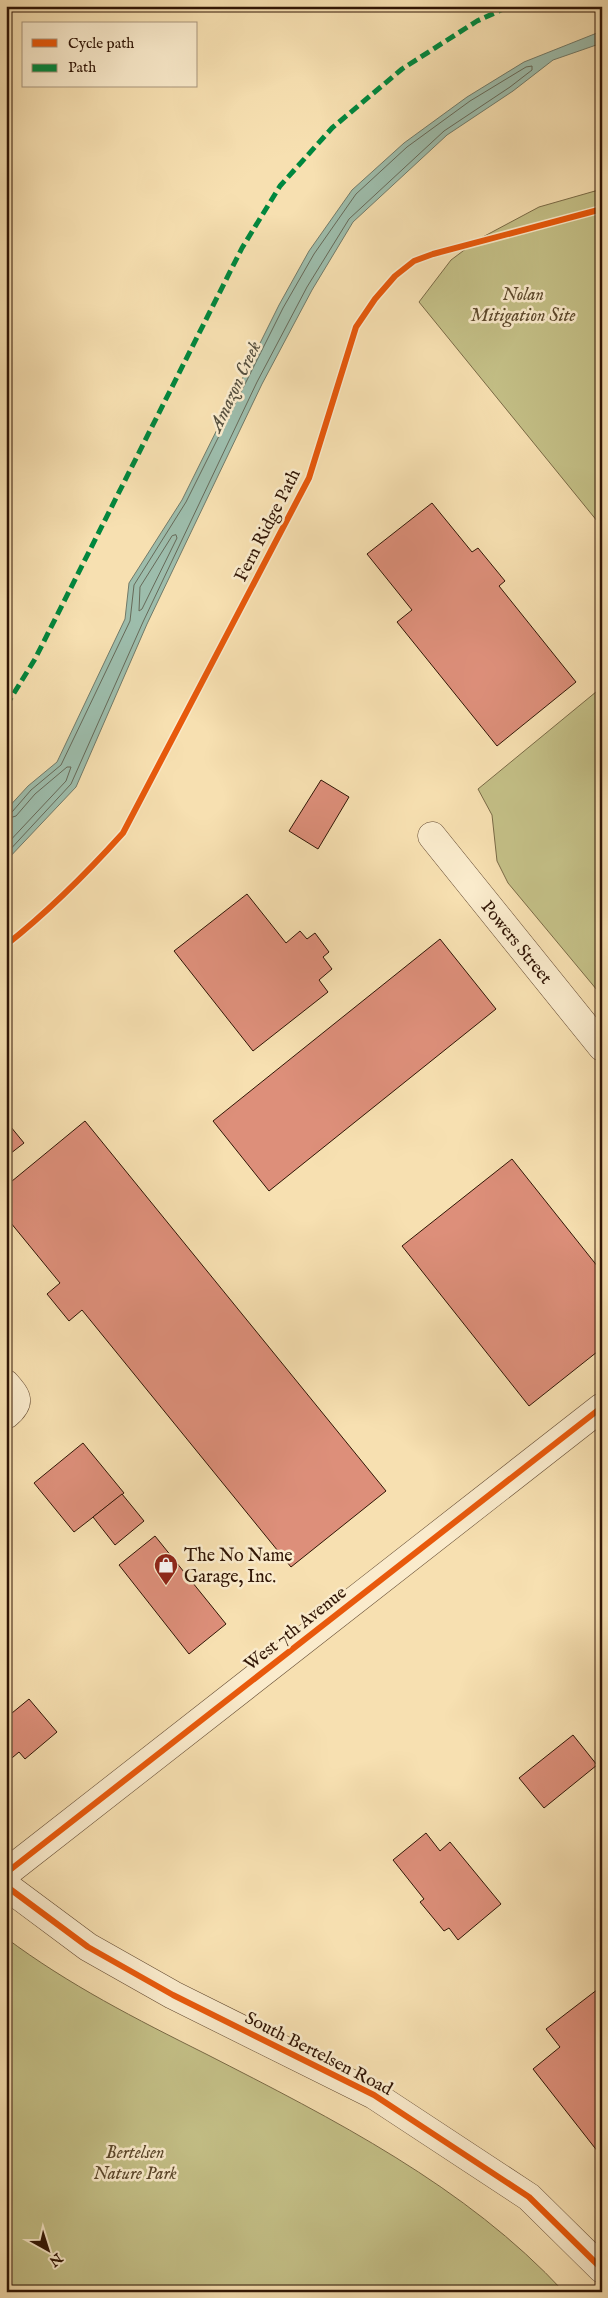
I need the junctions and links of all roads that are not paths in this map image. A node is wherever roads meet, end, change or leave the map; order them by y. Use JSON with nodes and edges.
{"nodes":[{"id":1,"x":432,"y":836,"type":"dead end"},
{"id":2,"x":602,"y":1047,"type":"edge"},
{"id":3,"x":6,"y":1384,"type":"edge"},
{"id":4,"x":602,"y":1407,"type":"edge"},
{"id":5,"x":6,"y":1415,"type":"edge"},
{"id":6,"x":6,"y":1873,"type":"edge"},
{"id":7,"x":6,"y":1886,"type":"edge"},
{"id":8,"x":602,"y":2269,"type":"edge"}],
"edges":[{"from":1,"to":2,"type":"street","name":"Powers Street"},
{"from":3,"to":5,"type":"street"},
{"from":4,"to":6,"type":"street","name":"West 7th Avenue"},
{"from":7,"to":8,"type":"street","name":"South Bertelsen Road"}]}
